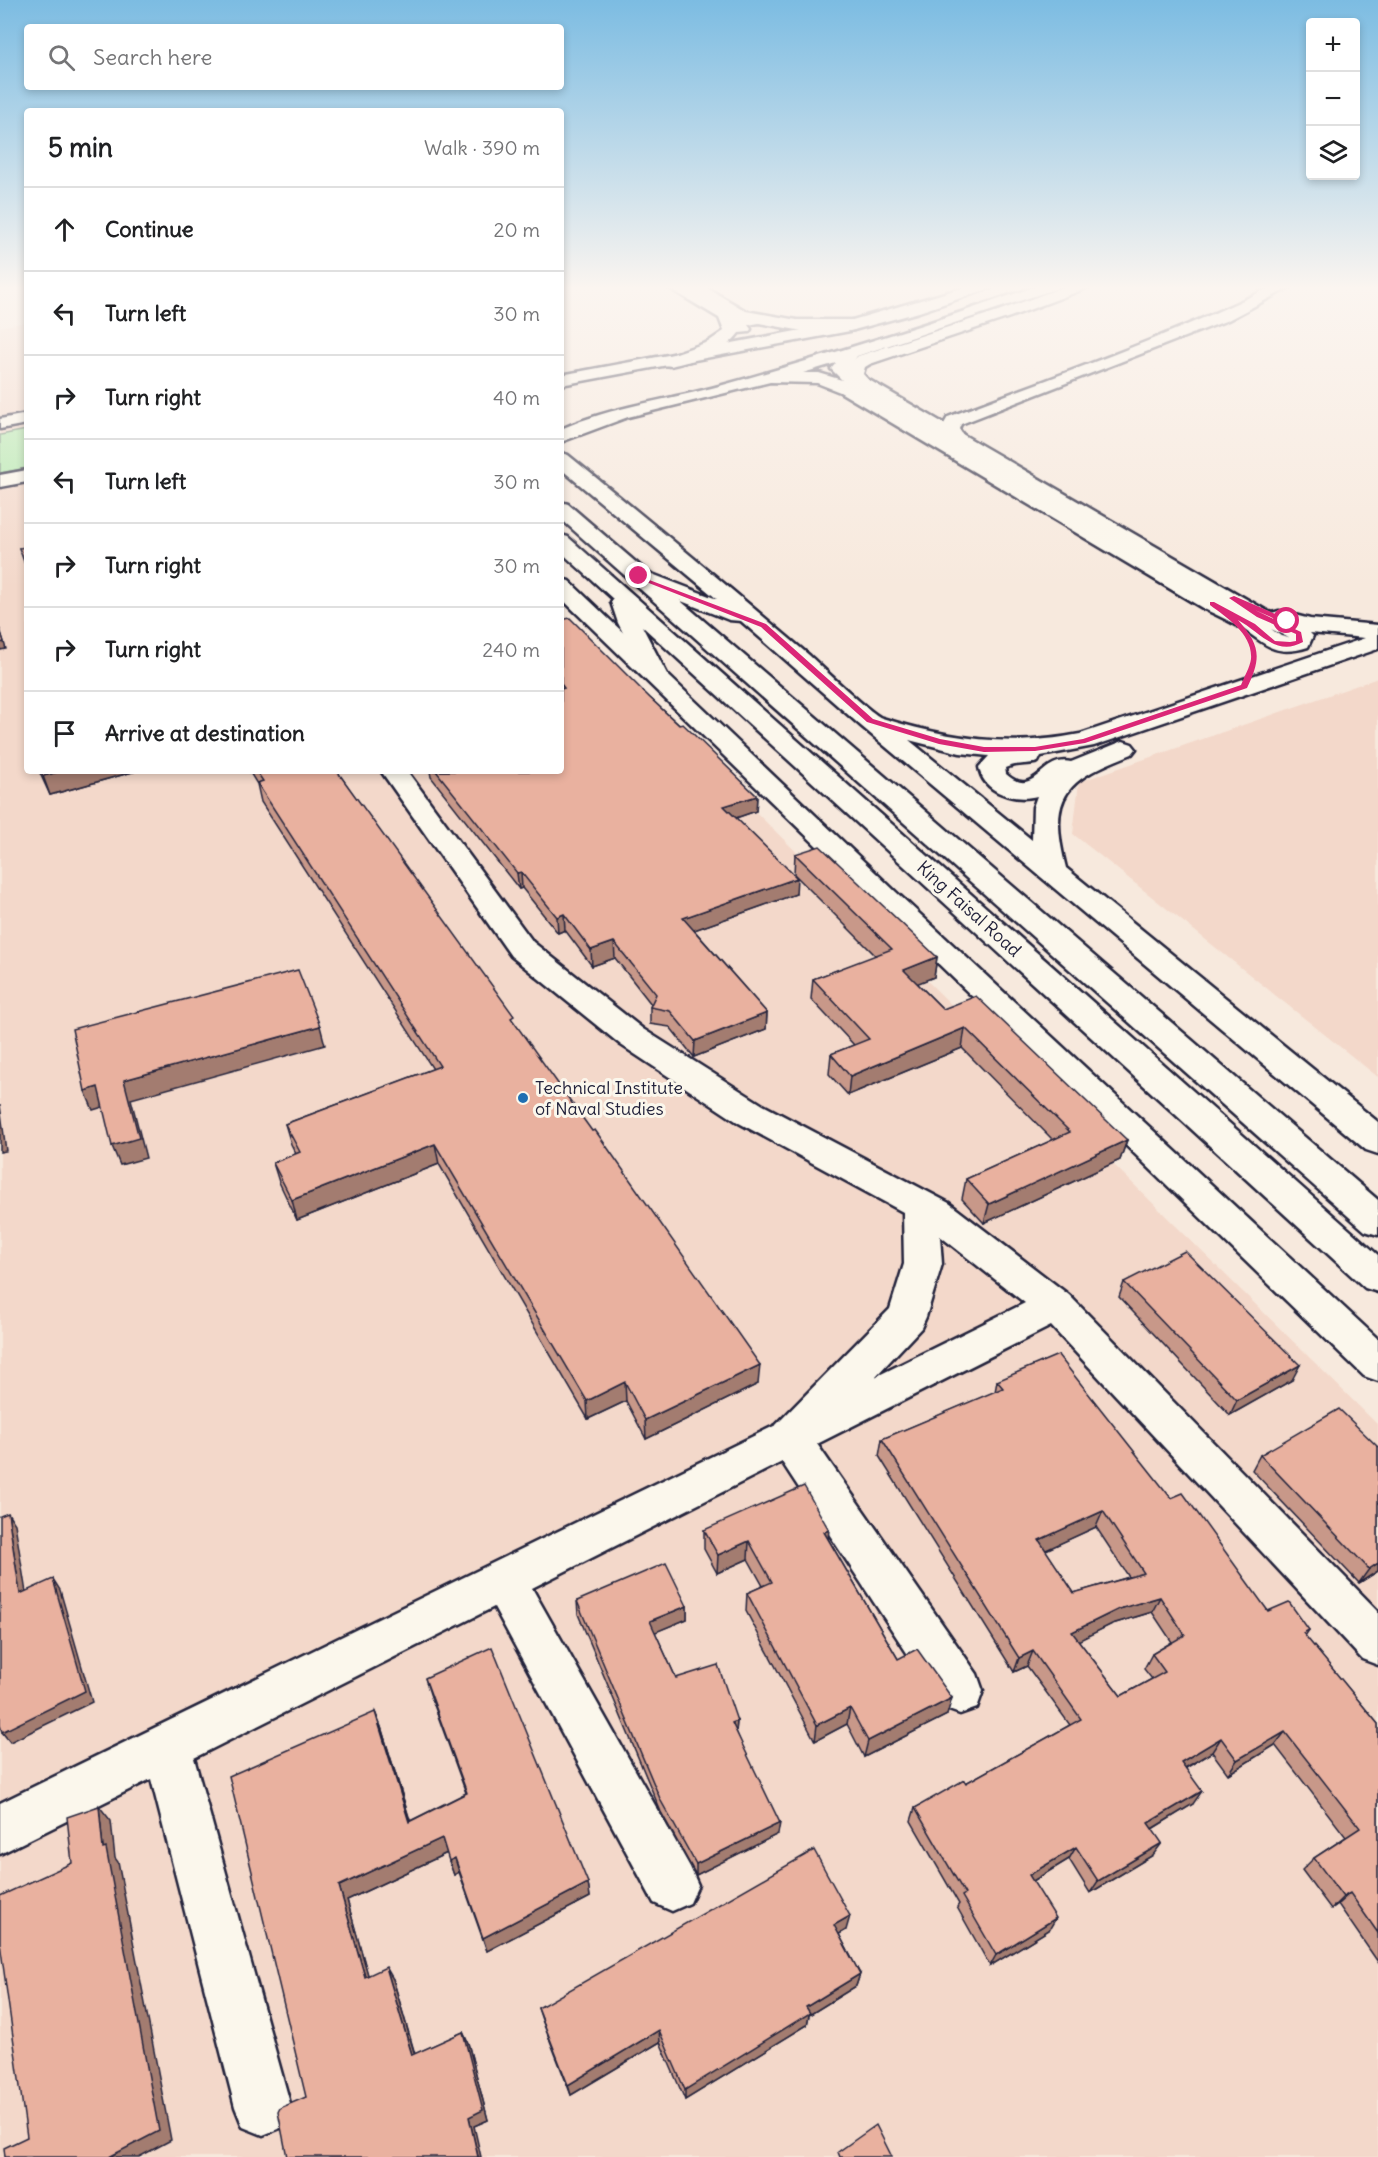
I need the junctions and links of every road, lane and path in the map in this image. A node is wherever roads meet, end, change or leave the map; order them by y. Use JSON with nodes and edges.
{"nodes":[{"id":1,"x":735,"y":386,"type":"edge"},
{"id":2,"x":840,"y":386,"type":"edge"},
{"id":3,"x":867,"y":386,"type":"edge"},
{"id":4,"x":1044,"y":386,"type":"edge"},
{"id":5,"x":584,"y":409,"type":"dead end"},
{"id":6,"x":911,"y":411,"type":"junction"},
{"id":7,"x":628,"y":412,"type":"junction"},
{"id":8,"x":973,"y":412,"type":"junction"},
{"id":9,"x":24,"y":420,"type":"edge"},
{"id":10,"x":0,"y":424,"type":"edge"},
{"id":11,"x":564,"y":435,"type":"edge"},
{"id":12,"x":956,"y":438,"type":"junction"},
{"id":13,"x":564,"y":461,"type":"edge"},
{"id":14,"x":24,"y":477,"type":"edge"},
{"id":15,"x":0,"y":481,"type":"edge"},
{"id":16,"x":24,"y":488,"type":"edge"},
{"id":17,"x":0,"y":492,"type":"edge"},
{"id":18,"x":564,"y":511,"type":"edge"},
{"id":19,"x":564,"y":543,"type":"edge"},
{"id":20,"x":629,"y":585,"type":"junction"},
{"id":21,"x":564,"y":589,"type":"edge"},
{"id":22,"x":1222,"y":601,"type":"junction"},
{"id":23,"x":763,"y":626,"type":"junction"},
{"id":24,"x":1378,"y":632,"type":"edge"},
{"id":25,"x":1378,"y":641,"type":"edge"},
{"id":26,"x":1378,"y":660,"type":"edge"},
{"id":27,"x":656,"y":676,"type":"junction"},
{"id":28,"x":1244,"y":686,"type":"junction"},
{"id":29,"x":870,"y":721,"type":"junction"},
{"id":30,"x":1094,"y":748,"type":"junction"},
{"id":31,"x":396,"y":774,"type":"edge"},
{"id":32,"x":1053,"y":873,"type":"junction"},
{"id":33,"x":1378,"y":1141,"type":"edge"},
{"id":34,"x":921,"y":1204,"type":"junction"},
{"id":35,"x":1378,"y":1221,"type":"edge"},
{"id":36,"x":1378,"y":1277,"type":"edge"},
{"id":37,"x":1056,"y":1306,"type":"junction"},
{"id":38,"x":1378,"y":1364,"type":"edge"},
{"id":39,"x":790,"y":1438,"type":"junction"},
{"id":40,"x":503,"y":1580,"type":"junction"},
{"id":41,"x":1378,"y":1643,"type":"edge"},
{"id":42,"x":960,"y":1691,"type":"dead end"},
{"id":43,"x":167,"y":1746,"type":"junction"},
{"id":44,"x":0,"y":1829,"type":"edge"},
{"id":45,"x":672,"y":1885,"type":"dead end"},
{"id":46,"x":263,"y":2107,"type":"dead end"}],
"edges":[{"from":1,"to":7,"type":"main road"},
{"from":2,"to":22,"type":"main road"},
{"from":3,"to":6,"type":"main road"},
{"from":4,"to":8,"type":"main road"},
{"from":5,"to":7,"type":"main road"},
{"from":6,"to":8,"type":"main road"},
{"from":6,"to":12,"type":"main road"},
{"from":7,"to":11,"type":"main road"},
{"from":8,"to":12,"type":"main road"},
{"from":9,"to":10,"type":"main road"},
{"from":12,"to":22,"type":"main road"},
{"from":13,"to":23,"type":"main road"},
{"from":14,"to":15,"type":"main road"},
{"from":16,"to":17,"type":"main road"},
{"from":18,"to":20,"type":"main road","name":"King Faisal Road"},
{"from":19,"to":20,"type":"main road","name":"King Faisal Road"},
{"from":20,"to":23,"type":"main road"},
{"from":20,"to":27,"type":"main road"},
{"from":20,"to":35,"type":"main road","name":"King Faisal Road"},
{"from":20,"to":36,"type":"main road","name":"King Faisal Road"},
{"from":21,"to":27,"type":"main road"},
{"from":22,"to":24,"type":"main road"},
{"from":22,"to":28,"type":"main road"},
{"from":23,"to":29,"type":"main road"},
{"from":25,"to":28,"type":"main road"},
{"from":26,"to":30,"type":"main road"},
{"from":27,"to":38,"type":"main road"},
{"from":28,"to":30,"type":"main road"},
{"from":29,"to":30,"type":"main road"},
{"from":29,"to":32,"type":"main road"},
{"from":30,"to":32,"type":"main road"},
{"from":31,"to":34,"type":"main road"},
{"from":32,"to":33,"type":"main road"},
{"from":34,"to":37,"type":"main road"},
{"from":34,"to":39,"type":"main road"},
{"from":37,"to":39,"type":"main road"},
{"from":37,"to":41,"type":"main road"},
{"from":39,"to":40,"type":"main road"},
{"from":39,"to":42,"type":"main road"},
{"from":40,"to":43,"type":"main road"},
{"from":40,"to":45,"type":"main road"},
{"from":43,"to":44,"type":"main road"},
{"from":43,"to":46,"type":"main road"}]}
